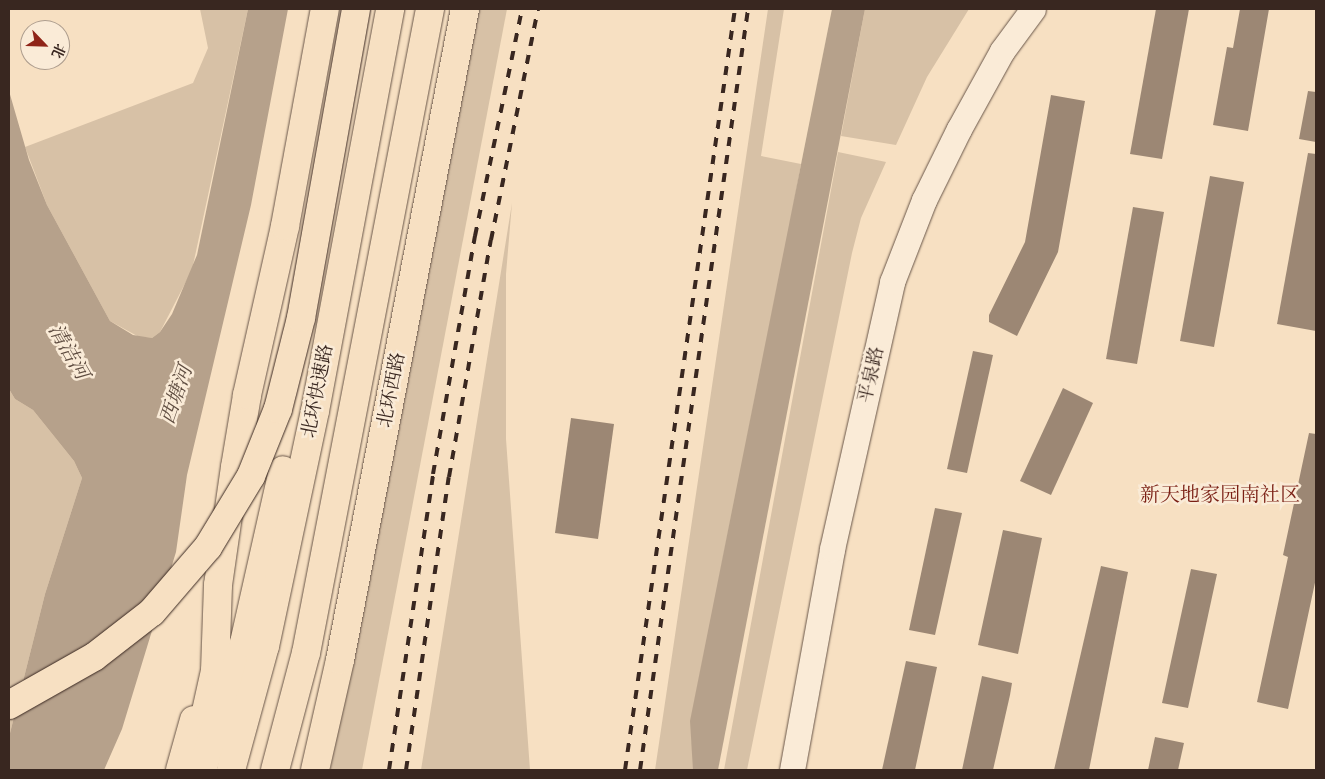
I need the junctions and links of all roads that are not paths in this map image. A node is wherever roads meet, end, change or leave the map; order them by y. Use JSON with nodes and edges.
{"nodes":[{"id":1,"x":325,"y":9,"type":"edge"},
{"id":2,"x":356,"y":9,"type":"edge"},
{"id":3,"x":390,"y":9,"type":"edge"},
{"id":4,"x":430,"y":9,"type":"edge"},
{"id":5,"x":465,"y":9,"type":"edge"},
{"id":6,"x":1033,"y":9,"type":"edge"},
{"id":7,"x":337,"y":291,"type":"junction"},
{"id":8,"x":218,"y":586,"type":"junction"},
{"id":9,"x":9,"y":705,"type":"edge"},
{"id":10,"x":180,"y":770,"type":"edge"},
{"id":11,"x":191,"y":770,"type":"edge"},
{"id":12,"x":202,"y":770,"type":"edge"},
{"id":13,"x":231,"y":770,"type":"edge"},
{"id":14,"x":275,"y":770,"type":"edge"},
{"id":15,"x":315,"y":770,"type":"edge"},
{"id":16,"x":792,"y":770,"type":"edge"}],
"edges":[{"from":1,"to":8,"type":"main road"},
{"from":2,"to":9,"type":"main road","bridge":true},
{"from":3,"to":7,"type":"main road","name":"北环快速路"},
{"from":4,"to":14,"type":"main road","name":"北环快速路"},
{"from":5,"to":15,"type":"main road","name":"北环西路"},
{"from":6,"to":16,"type":"street","name":"平泉路"},
{"from":7,"to":12,"type":"main road"},
{"from":7,"to":13,"type":"main road","name":"北环快速路"},
{"from":8,"to":10,"type":"main road"},
{"from":8,"to":11,"type":"main road"}]}
